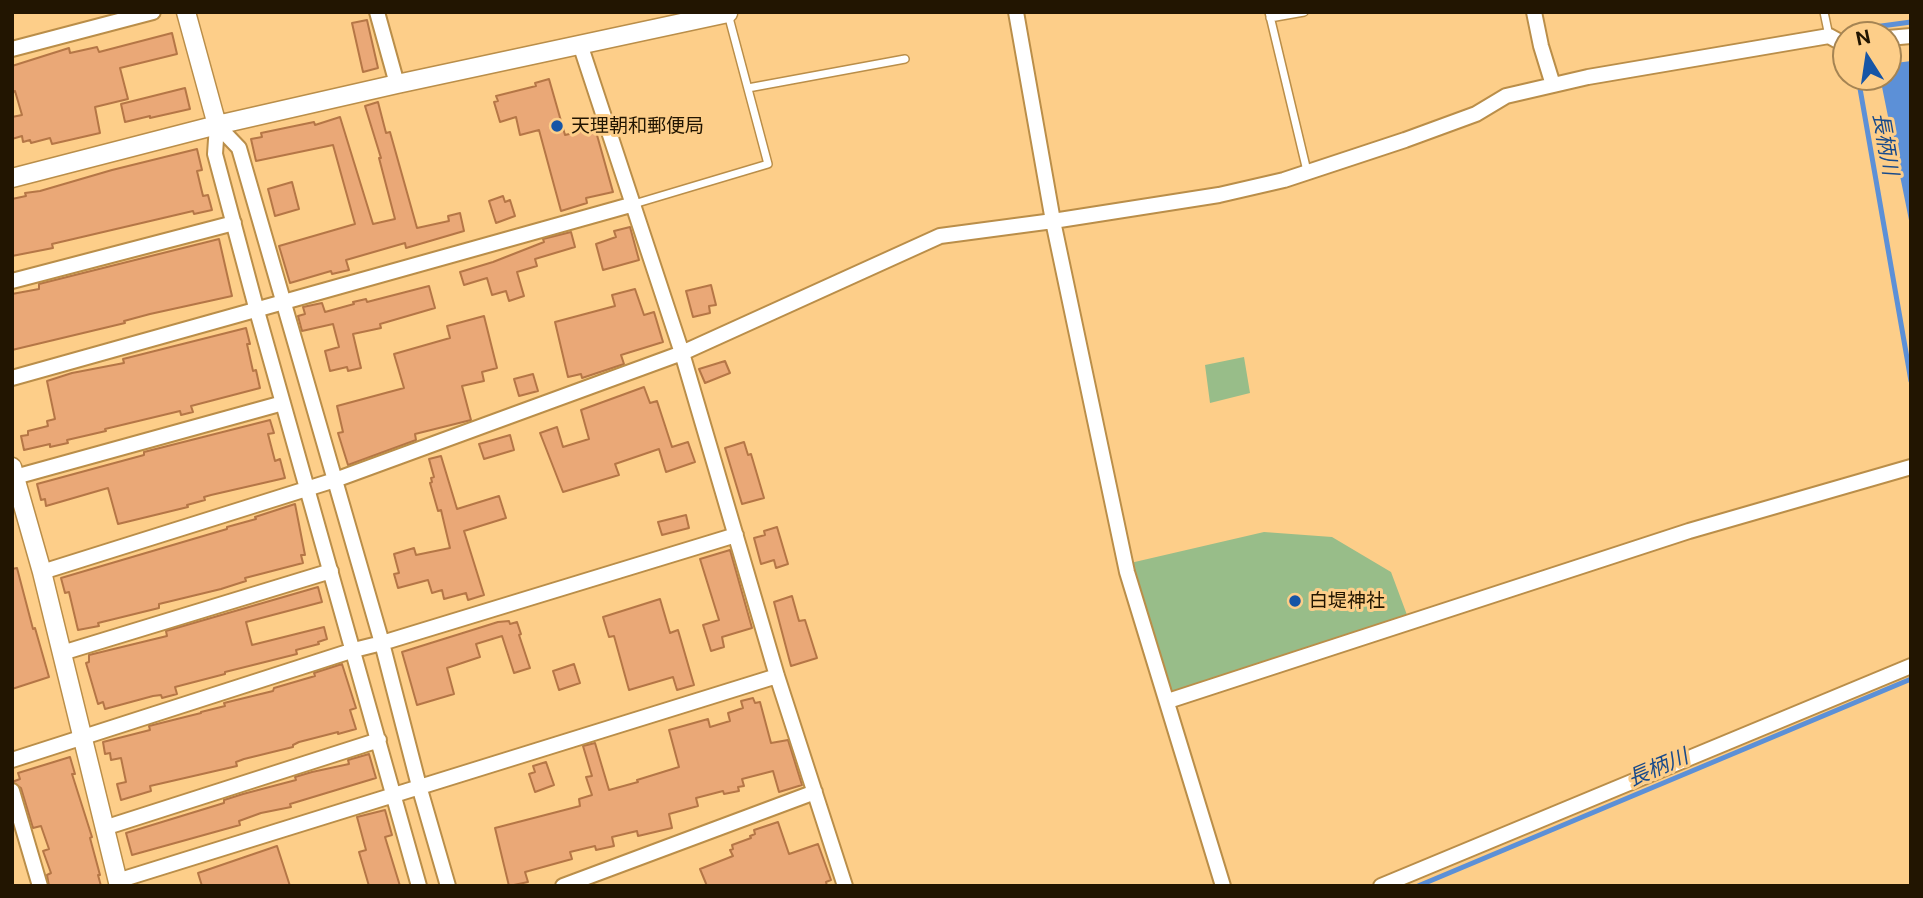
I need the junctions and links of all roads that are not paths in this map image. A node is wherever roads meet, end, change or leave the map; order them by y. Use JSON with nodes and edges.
{"nodes":[{"id":1,"x":153,"y":12,"type":"edge"},
{"id":2,"x":186,"y":12,"type":"edge"},
{"id":3,"x":377,"y":12,"type":"edge"},
{"id":4,"x":1016,"y":12,"type":"edge"},
{"id":5,"x":1304,"y":12,"type":"edge"},
{"id":6,"x":1534,"y":12,"type":"edge"},
{"id":7,"x":1824,"y":12,"type":"edge"},
{"id":8,"x":730,"y":13,"type":"edge"},
{"id":9,"x":705,"y":15,"type":"edge"},
{"id":10,"x":1269,"y":15,"type":"edge"},
{"id":11,"x":1829,"y":36,"type":"junction"},
{"id":12,"x":1832,"y":37,"type":"edge"},
{"id":13,"x":580,"y":44,"type":"junction"},
{"id":14,"x":12,"y":49,"type":"edge"},
{"id":15,"x":905,"y":59,"type":"dead end"},
{"id":16,"x":397,"y":84,"type":"junction"},
{"id":17,"x":1553,"y":85,"type":"junction"},
{"id":18,"x":748,"y":88,"type":"junction"},
{"id":19,"x":217,"y":125,"type":"junction"},
{"id":20,"x":1307,"y":171,"type":"junction"},
{"id":21,"x":12,"y":178,"type":"edge"},
{"id":22,"x":634,"y":204,"type":"junction"},
{"id":23,"x":1053,"y":221,"type":"junction"},
{"id":24,"x":234,"y":223,"type":"junction"},
{"id":25,"x":12,"y":281,"type":"edge"},
{"id":26,"x":282,"y":304,"type":"junction"},
{"id":27,"x":257,"y":311,"type":"junction"},
{"id":28,"x":682,"y":354,"type":"junction"},
{"id":29,"x":12,"y":378,"type":"edge"},
{"id":30,"x":283,"y":403,"type":"junction"},
{"id":31,"x":1911,"y":467,"type":"edge"},
{"id":32,"x":14,"y":472,"type":"edge"},
{"id":33,"x":335,"y":480,"type":"junction"},
{"id":34,"x":307,"y":489,"type":"junction"},
{"id":35,"x":736,"y":535,"type":"junction"},
{"id":36,"x":331,"y":571,"type":"junction"},
{"id":37,"x":42,"y":572,"type":"junction"},
{"id":38,"x":382,"y":643,"type":"junction"},
{"id":39,"x":354,"y":650,"type":"junction"},
{"id":40,"x":62,"y":653,"type":"junction"},
{"id":41,"x":1911,"y":667,"type":"edge"},
{"id":42,"x":777,"y":676,"type":"junction"},
{"id":43,"x":1168,"y":701,"type":"junction"},
{"id":44,"x":81,"y":737,"type":"junction"},
{"id":45,"x":379,"y":740,"type":"junction"},
{"id":46,"x":12,"y":760,"type":"edge"},
{"id":47,"x":419,"y":786,"type":"junction"},
{"id":48,"x":12,"y":791,"type":"edge"},
{"id":49,"x":815,"y":792,"type":"junction"},
{"id":50,"x":394,"y":794,"type":"junction"},
{"id":51,"x":104,"y":828,"type":"junction"},
{"id":52,"x":118,"y":884,"type":"edge"},
{"id":53,"x":40,"y":886,"type":"edge"},
{"id":54,"x":419,"y":886,"type":"edge"},
{"id":55,"x":449,"y":886,"type":"edge"},
{"id":56,"x":563,"y":886,"type":"edge"},
{"id":57,"x":845,"y":886,"type":"edge"},
{"id":58,"x":1223,"y":886,"type":"edge"},
{"id":59,"x":1381,"y":886,"type":"edge"}],
"edges":[{"from":1,"to":14,"type":"street"},
{"from":2,"to":19,"type":"street"},
{"from":3,"to":16,"type":"street"},
{"from":4,"to":23,"type":"street"},
{"from":5,"to":10,"type":"lane"},
{"from":6,"to":17,"type":"street"},
{"from":7,"to":11,"type":"lane"},
{"from":8,"to":9,"type":"street"},
{"from":8,"to":18,"type":"lane"},
{"from":9,"to":13,"type":"street"},
{"from":10,"to":20,"type":"lane"},
{"from":11,"to":12,"type":"street"},
{"from":11,"to":17,"type":"street"},
{"from":13,"to":16,"type":"street"},
{"from":13,"to":22,"type":"street"},
{"from":15,"to":18,"type":"lane"},
{"from":16,"to":19,"type":"street"},
{"from":17,"to":20,"type":"street"},
{"from":18,"to":22,"type":"lane"},
{"from":19,"to":21,"type":"street"},
{"from":19,"to":24,"type":"street"},
{"from":19,"to":26,"type":"street"},
{"from":20,"to":23,"type":"street"},
{"from":22,"to":26,"type":"street"},
{"from":22,"to":28,"type":"street"},
{"from":23,"to":28,"type":"street"},
{"from":23,"to":43,"type":"street"},
{"from":24,"to":25,"type":"street"},
{"from":24,"to":27,"type":"street"},
{"from":26,"to":27,"type":"street"},
{"from":26,"to":33,"type":"street"},
{"from":27,"to":29,"type":"street"},
{"from":27,"to":30,"type":"street"},
{"from":28,"to":33,"type":"street"},
{"from":28,"to":35,"type":"street"},
{"from":30,"to":32,"type":"street"},
{"from":30,"to":34,"type":"street"},
{"from":31,"to":43,"type":"street"},
{"from":32,"to":37,"type":"street"},
{"from":33,"to":34,"type":"street"},
{"from":33,"to":38,"type":"street"},
{"from":34,"to":36,"type":"street"},
{"from":34,"to":37,"type":"street"},
{"from":35,"to":38,"type":"street"},
{"from":35,"to":42,"type":"street"},
{"from":36,"to":39,"type":"street"},
{"from":36,"to":40,"type":"street"},
{"from":37,"to":40,"type":"street"},
{"from":38,"to":39,"type":"street"},
{"from":38,"to":47,"type":"street"},
{"from":39,"to":44,"type":"street"},
{"from":39,"to":45,"type":"street"},
{"from":40,"to":44,"type":"street"},
{"from":41,"to":59,"type":"street"},
{"from":42,"to":47,"type":"street"},
{"from":42,"to":49,"type":"street"},
{"from":43,"to":58,"type":"street"},
{"from":44,"to":46,"type":"street"},
{"from":44,"to":51,"type":"street"},
{"from":45,"to":50,"type":"street"},
{"from":45,"to":51,"type":"street"},
{"from":47,"to":50,"type":"street"},
{"from":47,"to":55,"type":"street"},
{"from":48,"to":53,"type":"street"},
{"from":49,"to":56,"type":"street"},
{"from":49,"to":57,"type":"street"},
{"from":50,"to":52,"type":"street"},
{"from":50,"to":54,"type":"street"},
{"from":51,"to":52,"type":"street"}]}
